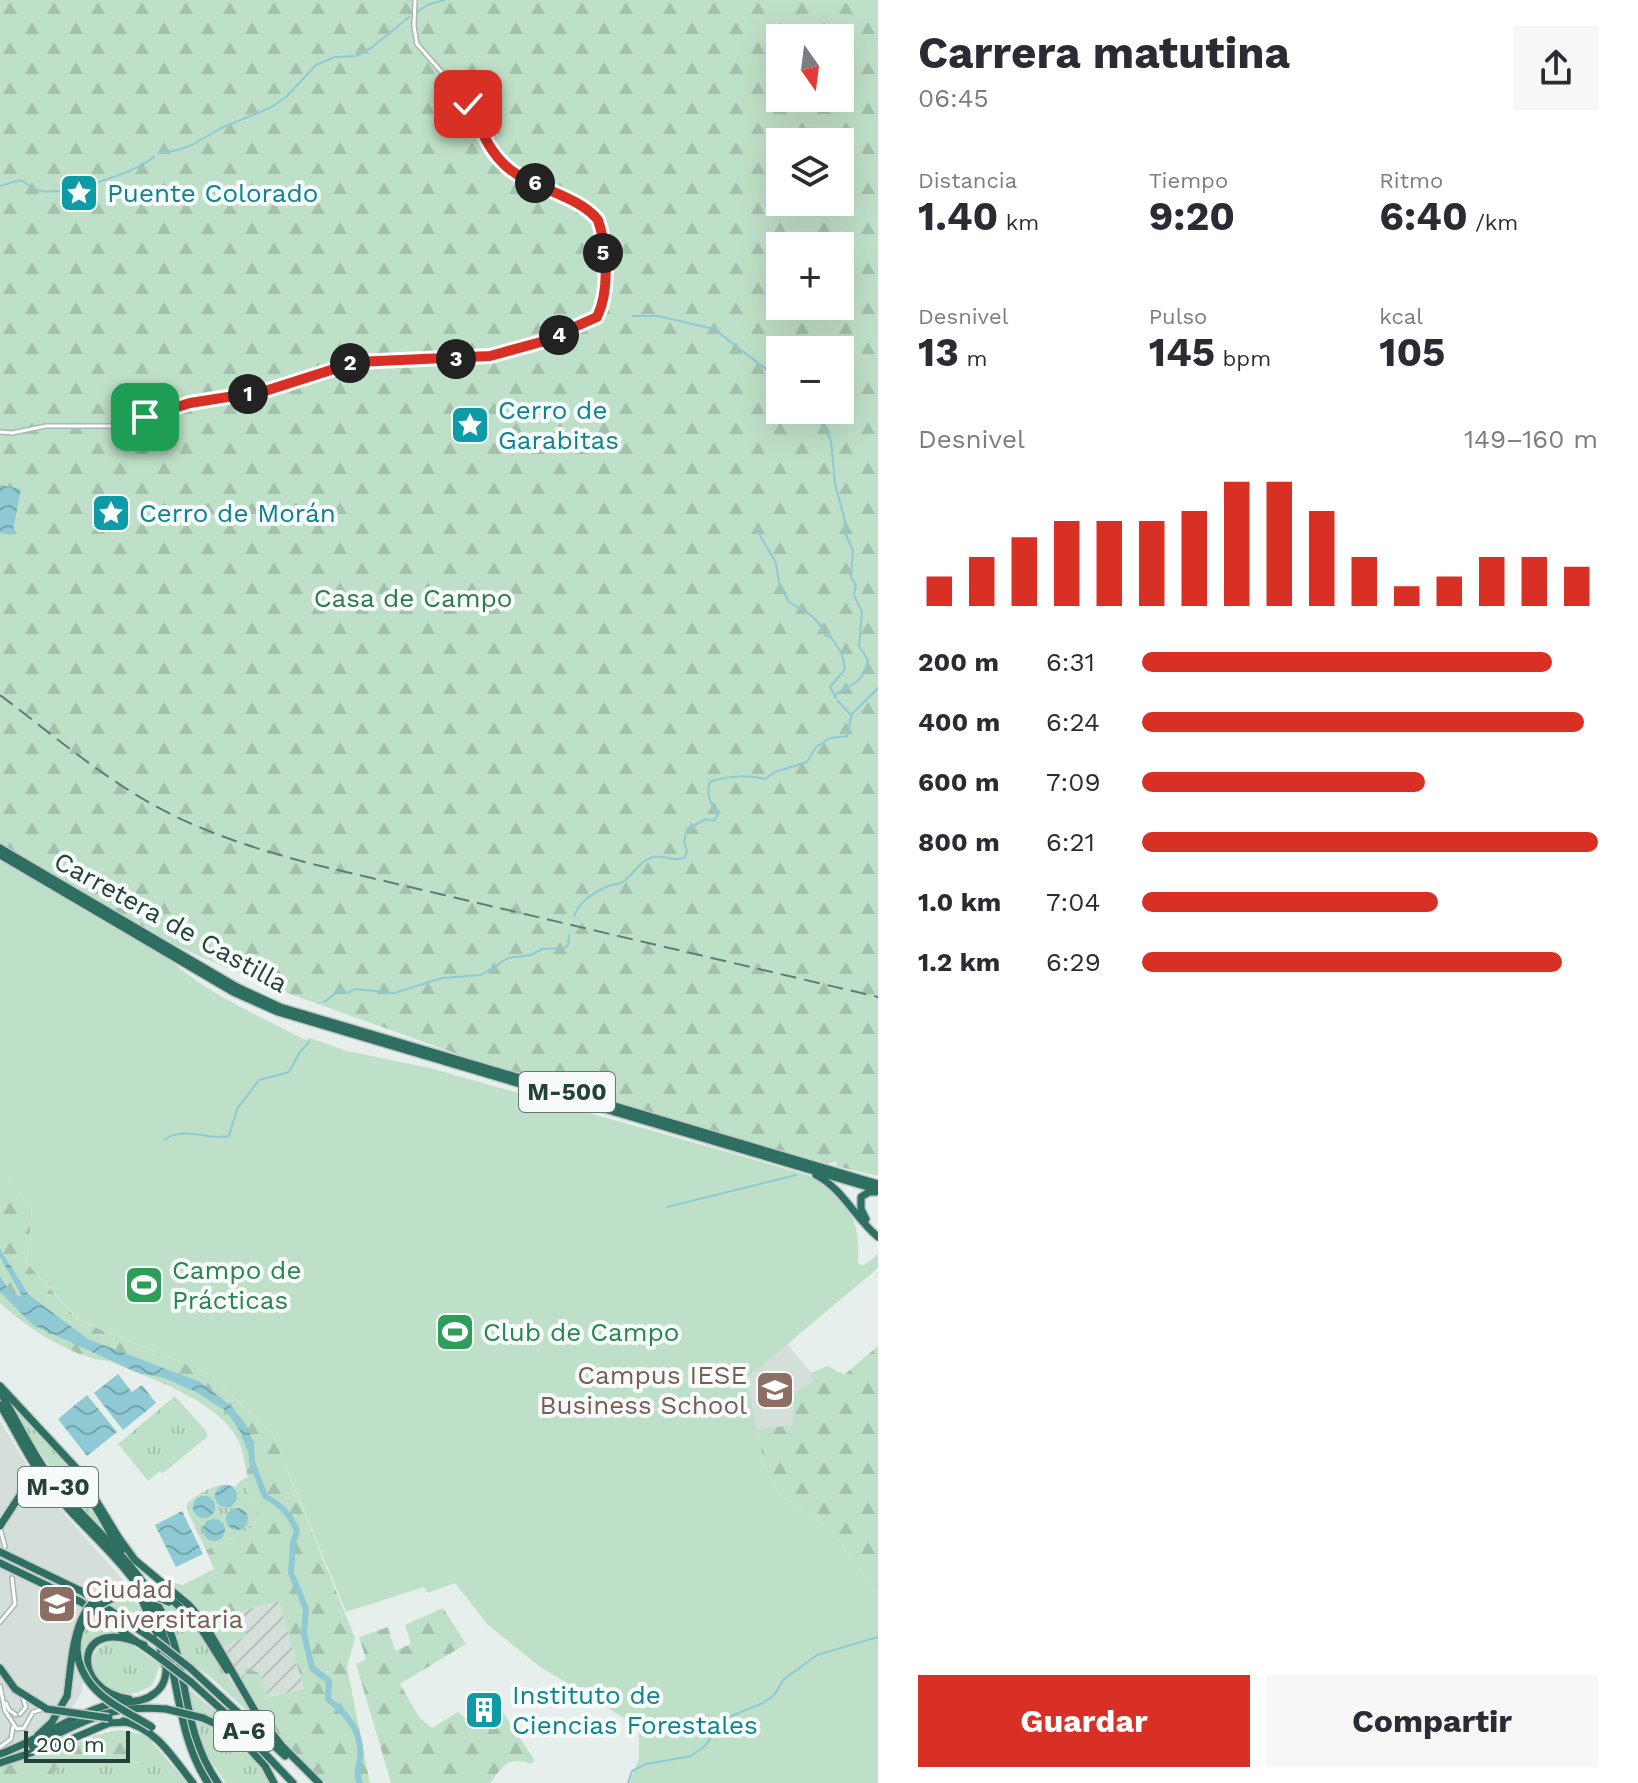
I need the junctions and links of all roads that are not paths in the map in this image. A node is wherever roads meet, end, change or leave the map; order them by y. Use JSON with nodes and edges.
{"nodes":[{"id":1,"x":415,"y":0,"type":"edge"},
{"id":2,"x":0,"y":432,"type":"edge"},
{"id":3,"x":0,"y":848,"type":"edge"},
{"id":4,"x":0,"y":855,"type":"edge"},
{"id":5,"x":298,"y":1016,"type":"junction"},
{"id":6,"x":330,"y":1026,"type":"junction"},
{"id":7,"x":765,"y":1157,"type":"junction"},
{"id":8,"x":878,"y":1186,"type":"edge"},
{"id":9,"x":878,"y":1234,"type":"edge"},
{"id":10,"x":0,"y":1386,"type":"edge"},
{"id":11,"x":0,"y":1392,"type":"edge"},
{"id":12,"x":0,"y":1405,"type":"edge"},
{"id":13,"x":53,"y":1492,"type":"junction"},
{"id":14,"x":1,"y":1525,"type":"edge"},
{"id":15,"x":2,"y":1549,"type":"edge"},
{"id":16,"x":0,"y":1563,"type":"edge"},
{"id":17,"x":133,"y":1569,"type":"junction"},
{"id":18,"x":12,"y":1578,"type":"tunnel mouth"},
{"id":19,"x":141,"y":1598,"type":"junction"},
{"id":20,"x":169,"y":1600,"type":"junction"},
{"id":21,"x":0,"y":1622,"type":"edge"},
{"id":22,"x":144,"y":1645,"type":"junction"},
{"id":23,"x":0,"y":1668,"type":"edge"},
{"id":24,"x":0,"y":1686,"type":"edge"},
{"id":25,"x":15,"y":1689,"type":"junction"},
{"id":26,"x":47,"y":1709,"type":"junction"},
{"id":27,"x":18,"y":1714,"type":"junction"},
{"id":28,"x":27,"y":1721,"type":"junction"},
{"id":29,"x":128,"y":1722,"type":"junction"},
{"id":30,"x":12,"y":1725,"type":"junction"},
{"id":31,"x":225,"y":1728,"type":"junction"},
{"id":32,"x":285,"y":1750,"type":"junction"},
{"id":33,"x":0,"y":1755,"type":"edge"},
{"id":34,"x":194,"y":1783,"type":"edge"},
{"id":35,"x":208,"y":1783,"type":"edge"},
{"id":36,"x":219,"y":1783,"type":"edge"},
{"id":37,"x":274,"y":1783,"type":"edge"},
{"id":38,"x":292,"y":1783,"type":"edge"},
{"id":39,"x":316,"y":1783,"type":"edge"}],
"edges":[{"from":1,"to":2,"type":"street"},
{"from":3,"to":5,"type":"highway","name":"Carretera de Castilla","number":"M-500"},
{"from":4,"to":5,"type":"highway","name":"Carretera de Castilla","number":"M-500"},
{"from":5,"to":6,"type":"highway","name":"Carretera de Castilla","number":"M-500"},
{"from":6,"to":7,"type":"highway","name":"Carretera de Castilla","number":"M-500"},
{"from":6,"to":8,"type":"highway","name":"Carretera de Castilla","number":"M-500"},
{"from":7,"to":8,"type":"highway","name":"Carretera de Castilla","number":"M-500"},
{"from":7,"to":9,"type":"highway"},
{"from":8,"to":9,"type":"highway"},
{"from":10,"to":32,"type":"highway"},
{"from":11,"to":17,"type":"highway","number":"M-30"},
{"from":12,"to":13,"type":"highway","number":"M-30"},
{"from":13,"to":19,"type":"highway"},
{"from":13,"to":35,"type":"highway","number":"M-30"},
{"from":14,"to":15,"type":"street"},
{"from":14,"to":17,"type":"highway","bridge":true},
{"from":15,"to":39,"type":"highway","number":"A-6","bridge":true},
{"from":16,"to":22,"type":"highway","number":"A-6"},
{"from":17,"to":36,"type":"highway","number":"M-30"},
{"from":18,"to":21,"type":"street"},
{"from":19,"to":22,"type":"highway"},
{"from":19,"to":33,"type":"highway"},
{"from":20,"to":32,"type":"highway"},
{"from":20,"to":33,"type":"highway","bridge":true},
{"from":20,"to":34,"type":"highway","bridge":true},
{"from":22,"to":38,"type":"highway","number":"A-6","bridge":true},
{"from":23,"to":25,"type":"highway"},
{"from":24,"to":27,"type":"street"},
{"from":24,"to":30,"type":"street"},
{"from":25,"to":26,"type":"highway"},
{"from":25,"to":27,"type":"street"},
{"from":26,"to":28,"type":"street"},
{"from":26,"to":29,"type":"highway","bridge":true},
{"from":27,"to":28,"type":"street"},
{"from":27,"to":30,"type":"street"},
{"from":28,"to":30,"type":"street"},
{"from":29,"to":33,"type":"highway"},
{"from":29,"to":34,"type":"highway"},
{"from":30,"to":33,"type":"street"},
{"from":31,"to":33,"type":"highway","bridge":true},
{"from":31,"to":37,"type":"highway"},
{"from":31,"to":38,"type":"highway"},
{"from":32,"to":39,"type":"highway"}]}
